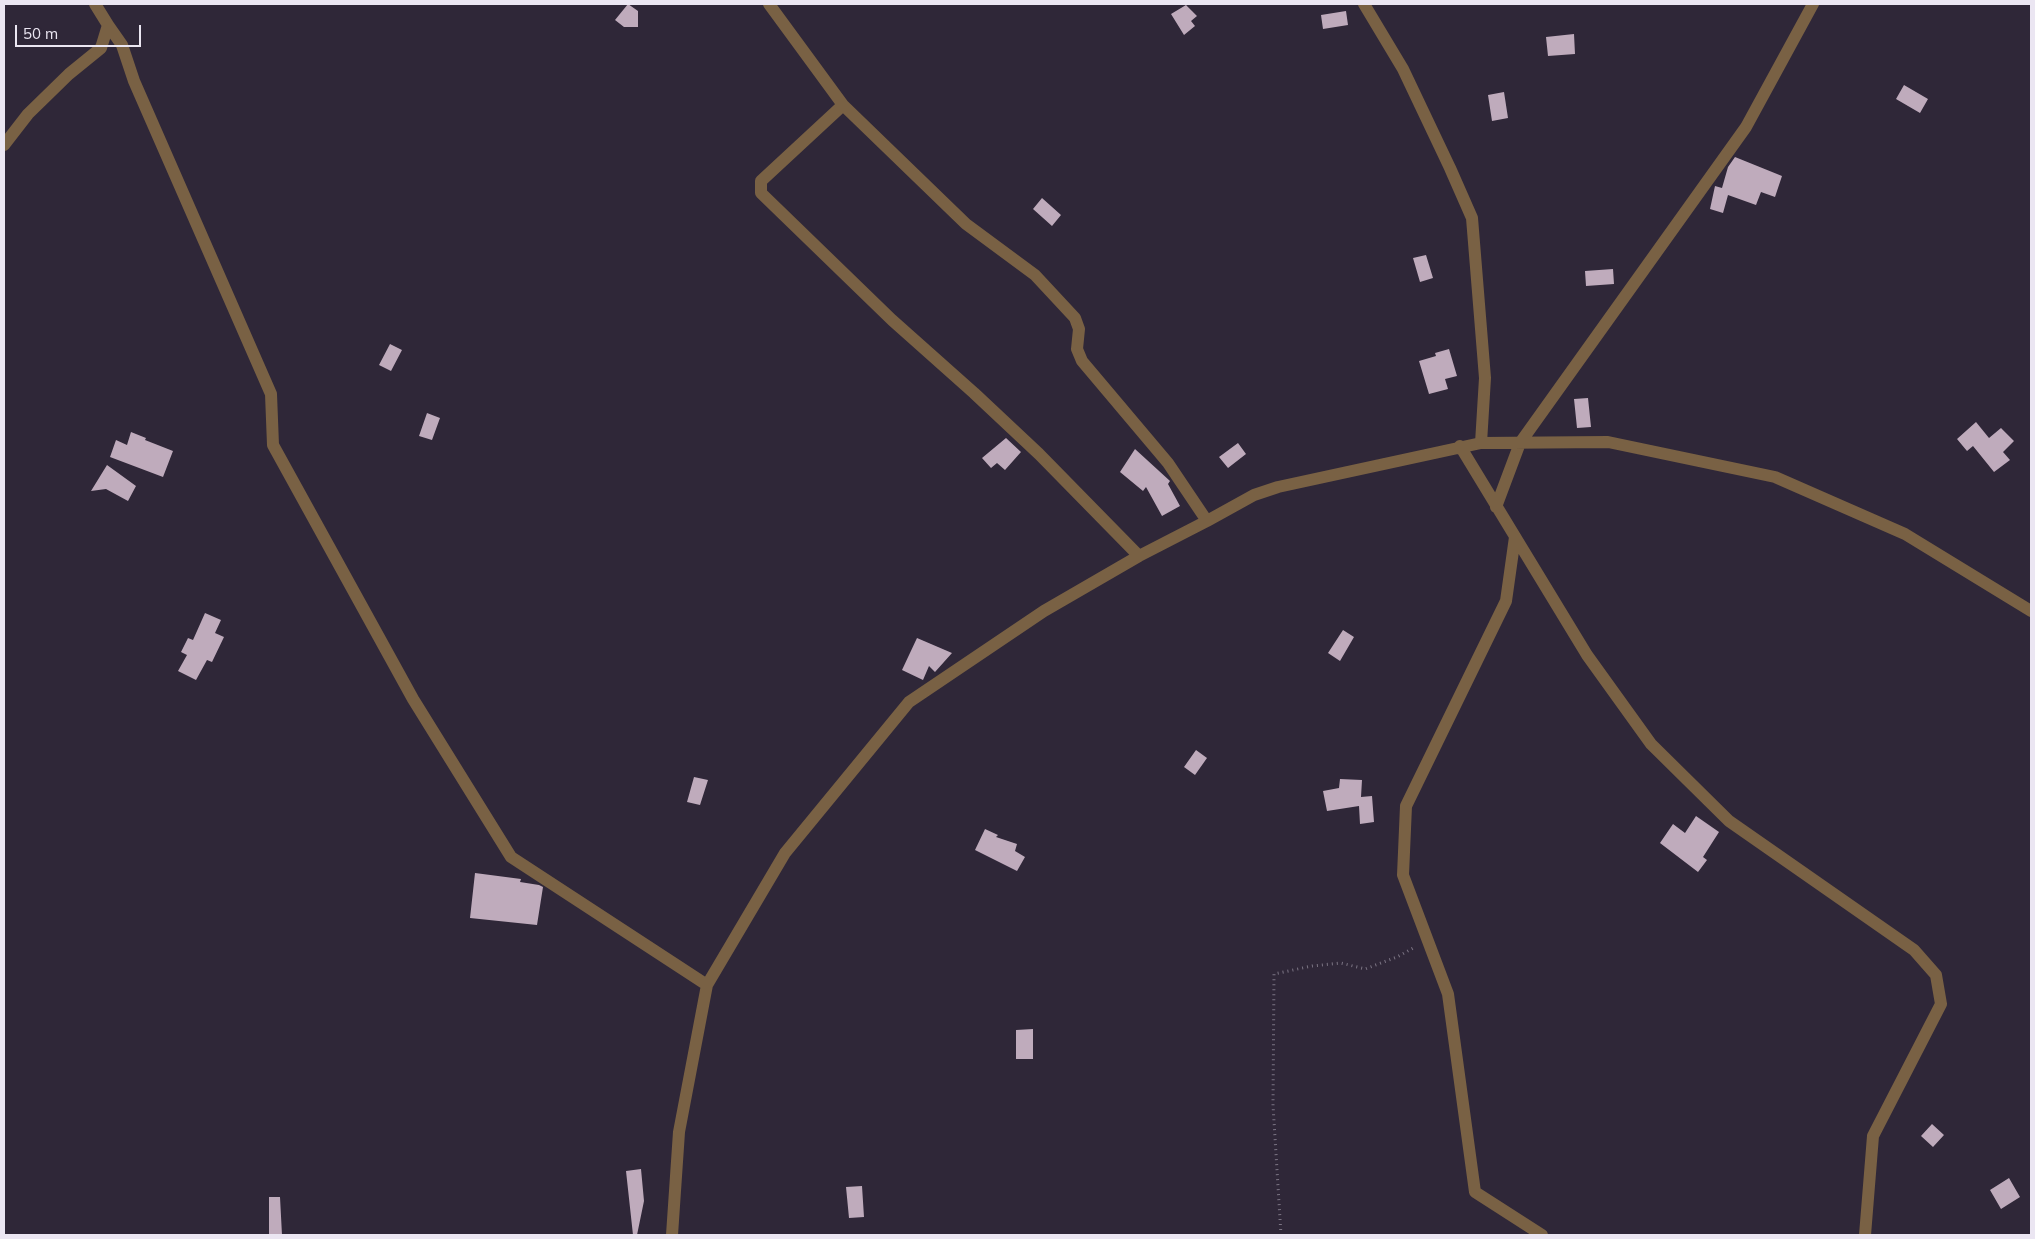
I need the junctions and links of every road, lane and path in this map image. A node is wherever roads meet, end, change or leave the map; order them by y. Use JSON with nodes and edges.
{"nodes":[{"id":1,"x":95,"y":4,"type":"edge"},
{"id":2,"x":770,"y":4,"type":"edge"},
{"id":3,"x":1364,"y":4,"type":"edge"},
{"id":4,"x":1813,"y":4,"type":"edge"},
{"id":5,"x":108,"y":25,"type":"junction"},
{"id":6,"x":843,"y":105,"type":"junction"},
{"id":7,"x":4,"y":145,"type":"edge"},
{"id":8,"x":1481,"y":443,"type":"junction"},
{"id":9,"x":1520,"y":443,"type":"junction"},
{"id":10,"x":1460,"y":446,"type":"junction"},
{"id":11,"x":1496,"y":507,"type":"junction"},
{"id":12,"x":1207,"y":522,"type":"junction"},
{"id":13,"x":1515,"y":537,"type":"junction"},
{"id":14,"x":1139,"y":556,"type":"junction"},
{"id":15,"x":2031,"y":611,"type":"edge"},
{"id":16,"x":1428,"y":940,"type":"junction"},
{"id":17,"x":707,"y":985,"type":"junction"},
{"id":18,"x":672,"y":1235,"type":"edge"},
{"id":19,"x":1281,"y":1235,"type":"edge"},
{"id":20,"x":1542,"y":1235,"type":"edge"},
{"id":21,"x":1865,"y":1235,"type":"edge"}],
"edges":[{"from":1,"to":5,"type":"street"},
{"from":2,"to":6,"type":"street"},
{"from":3,"to":8,"type":"street"},
{"from":4,"to":9,"type":"street"},
{"from":5,"to":7,"type":"street"},
{"from":5,"to":17,"type":"street"},
{"from":6,"to":12,"type":"street"},
{"from":6,"to":14,"type":"street"},
{"from":8,"to":9,"type":"street"},
{"from":8,"to":10,"type":"street"},
{"from":9,"to":11,"type":"street"},
{"from":9,"to":15,"type":"street"},
{"from":10,"to":11,"type":"street"},
{"from":10,"to":12,"type":"street"},
{"from":11,"to":13,"type":"street"},
{"from":12,"to":14,"type":"street"},
{"from":13,"to":16,"type":"street"},
{"from":13,"to":21,"type":"street"},
{"from":14,"to":17,"type":"street"},
{"from":16,"to":19,"type":"path"},
{"from":16,"to":20,"type":"street"},
{"from":17,"to":18,"type":"street"}]}
